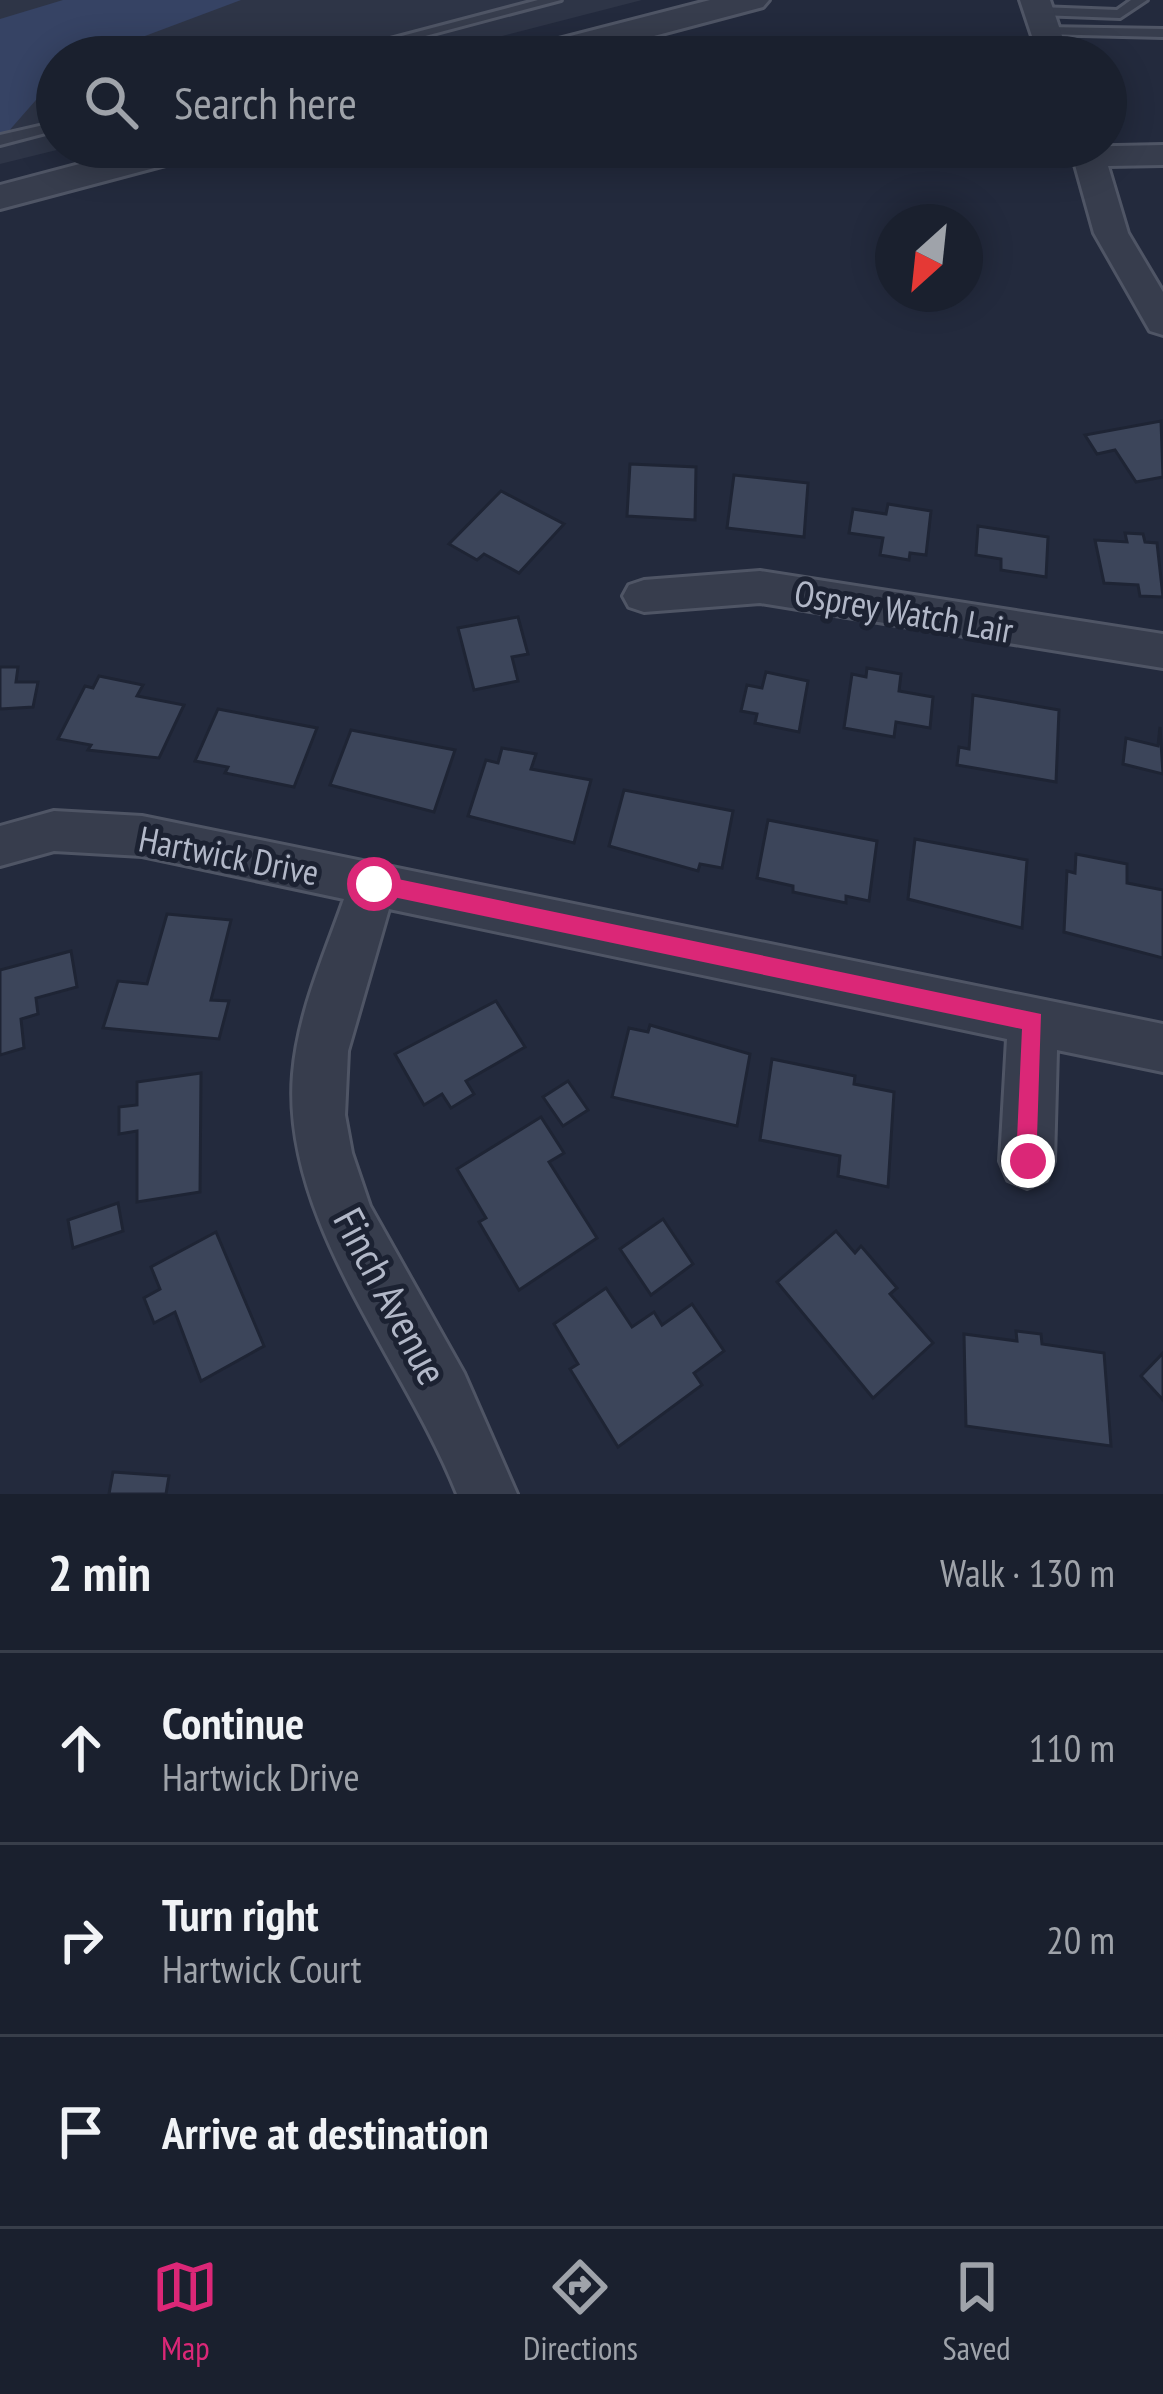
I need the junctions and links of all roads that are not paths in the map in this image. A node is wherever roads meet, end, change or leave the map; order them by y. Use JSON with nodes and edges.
{"nodes":[{"id":1,"x":554,"y":0,"type":"edge"},
{"id":2,"x":751,"y":0,"type":"edge"},
{"id":3,"x":1140,"y":0,"type":"edge"},
{"id":4,"x":1115,"y":7,"type":"edge"},
{"id":5,"x":1043,"y":25,"type":"edge"},
{"id":6,"x":1163,"y":33,"type":"edge"},
{"id":7,"x":412,"y":36,"type":"edge"},
{"id":8,"x":613,"y":36,"type":"edge"},
{"id":9,"x":36,"y":131,"type":"edge"},
{"id":10,"x":0,"y":140,"type":"edge"},
{"id":11,"x":1127,"y":154,"type":"edge"},
{"id":12,"x":1163,"y":155,"type":"edge"},
{"id":13,"x":108,"y":168,"type":"edge"},
{"id":14,"x":1093,"y":168,"type":"edge"},
{"id":15,"x":0,"y":196,"type":"edge"},
{"id":16,"x":1163,"y":323,"type":"edge"},
{"id":17,"x":644,"y":596,"type":"dead end"},
{"id":18,"x":1163,"y":652,"type":"edge"},
{"id":19,"x":0,"y":846,"type":"edge"},
{"id":20,"x":374,"y":884,"type":"junction"},
{"id":21,"x":1033,"y":1021,"type":"junction"},
{"id":22,"x":1163,"y":1048,"type":"edge"},
{"id":23,"x":1028,"y":1161,"type":"dead end"},
{"id":24,"x":487,"y":1494,"type":"edge"}],
"edges":[{"from":1,"to":7,"type":"lane"},
{"from":2,"to":8,"type":"street"},
{"from":3,"to":4,"type":"lane"},
{"from":4,"to":5,"type":"lane"},
{"from":5,"to":6,"type":"lane"},
{"from":9,"to":10,"type":"lane"},
{"from":11,"to":12,"type":"street"},
{"from":13,"to":15,"type":"street"},
{"from":14,"to":16,"type":"street"},
{"from":17,"to":18,"type":"street","name":"Osprey Watch Lair"},
{"from":19,"to":20,"type":"street","name":"Hartwick Drive"},
{"from":20,"to":21,"type":"street","name":"Hartwick Drive"},
{"from":20,"to":24,"type":"street","name":"Finch Avenue"},
{"from":21,"to":22,"type":"street","name":"Hartwick Drive"},
{"from":21,"to":23,"type":"street"}]}
